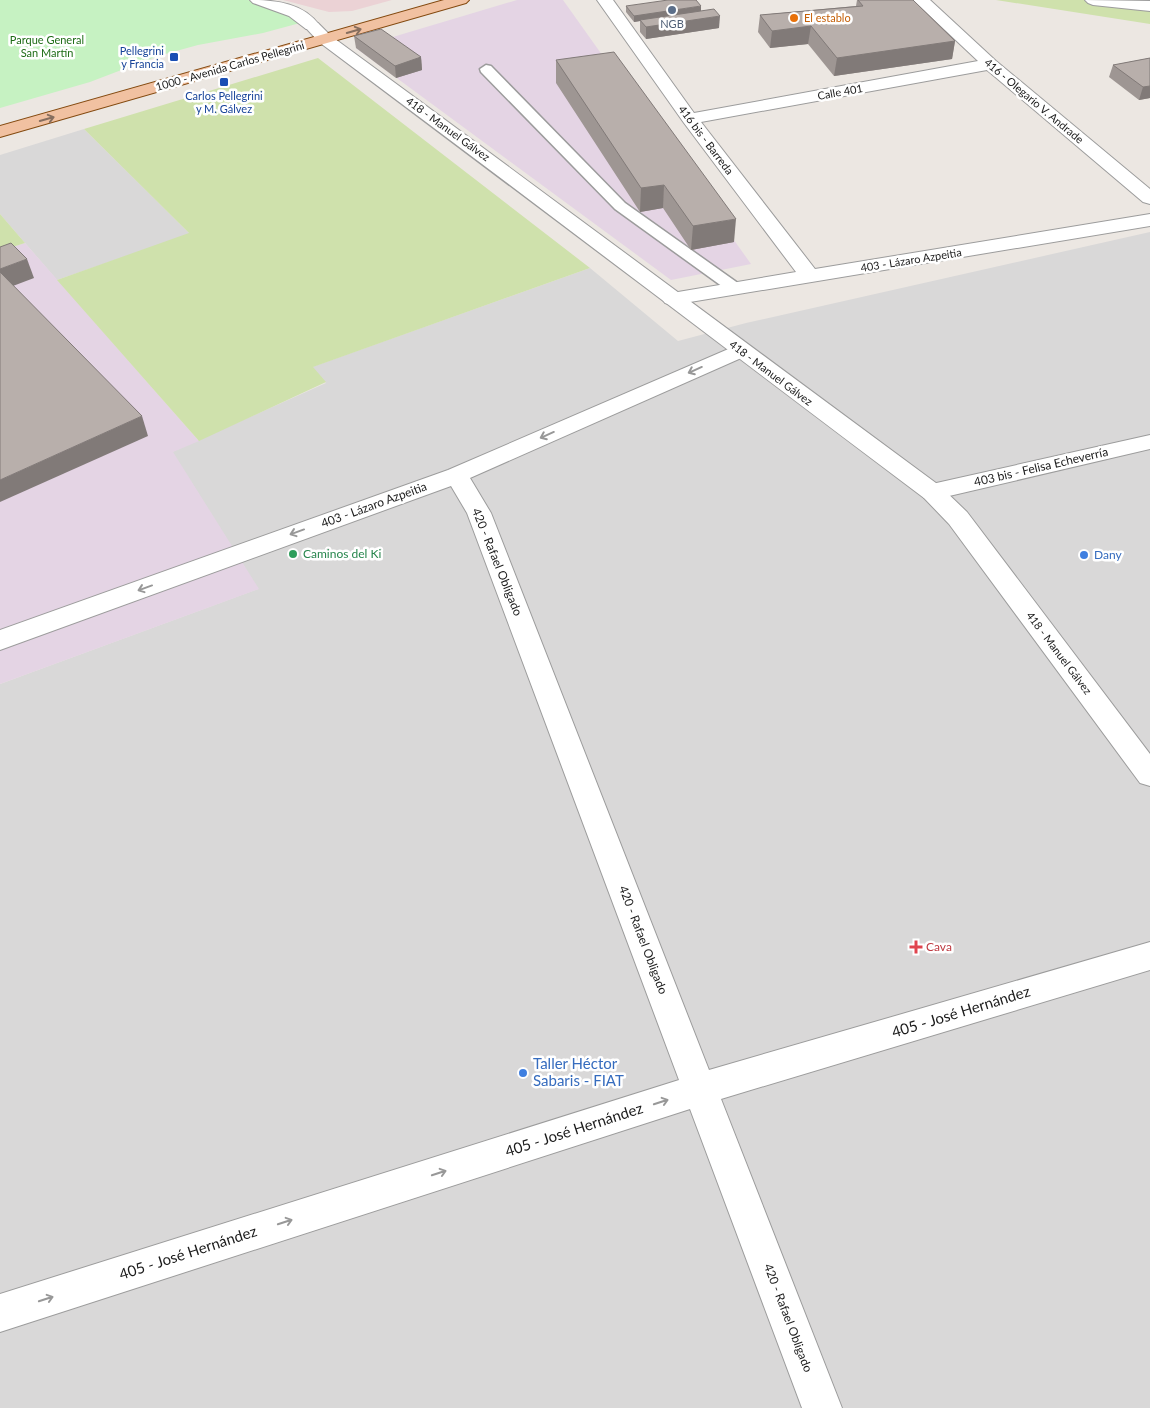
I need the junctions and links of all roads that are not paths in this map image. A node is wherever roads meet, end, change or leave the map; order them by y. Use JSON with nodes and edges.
{"nodes":[{"id":1,"x":258,"y":0,"type":"edge"},
{"id":2,"x":407,"y":0,"type":"edge"},
{"id":3,"x":461,"y":0,"type":"edge"},
{"id":4,"x":605,"y":0,"type":"edge"},
{"id":5,"x":1093,"y":0,"type":"edge"},
{"id":6,"x":926,"y":1,"type":"edge"},
{"id":7,"x":1150,"y":6,"type":"edge"},
{"id":8,"x":378,"y":8,"type":"dead end"},
{"id":9,"x":323,"y":29,"type":"junction"},
{"id":10,"x":990,"y":64,"type":"junction"},
{"id":11,"x":486,"y":69,"type":"dead end"},
{"id":12,"x":67,"y":96,"type":"dead end"},
{"id":13,"x":690,"y":119,"type":"junction"},
{"id":14,"x":0,"y":132,"type":"edge"},
{"id":15,"x":1150,"y":198,"type":"edge"},
{"id":16,"x":1150,"y":220,"type":"edge"},
{"id":17,"x":810,"y":277,"type":"junction"},
{"id":18,"x":736,"y":289,"type":"junction"},
{"id":19,"x":672,"y":299,"type":"junction"},
{"id":20,"x":740,"y":350,"type":"junction"},
{"id":21,"x":1150,"y":442,"type":"edge"},
{"id":22,"x":456,"y":475,"type":"junction"},
{"id":23,"x":932,"y":492,"type":"junction"},
{"id":24,"x":0,"y":640,"type":"edge"},
{"id":25,"x":1150,"y":775,"type":"edge"},
{"id":26,"x":1150,"y":956,"type":"edge"},
{"id":27,"x":701,"y":1089,"type":"junction"},
{"id":28,"x":0,"y":1313,"type":"edge"},
{"id":29,"x":822,"y":1408,"type":"edge"}],
"edges":[{"from":1,"to":9,"type":"street","name":"418 - Manuel Gálvez"},
{"from":2,"to":8,"type":"main road"},
{"from":9,"to":3,"type":"main road","name":"1000 - Avenida Carlos Pellegrini","one_way":true},
{"from":4,"to":13,"type":"street","name":"416 bis - Barreda"},
{"from":5,"to":7,"type":"street"},
{"from":6,"to":10,"type":"street","name":"416 - Olegario V. Andrade"},
{"from":9,"to":12,"type":"main road","name":"1000 - Avenida Carlos Pellegrini"},
{"from":14,"to":9,"type":"main road","name":"1000 - Avenida Carlos Pellegrini","one_way":true},
{"from":9,"to":19,"type":"street","name":"418 - Manuel Gálvez"},
{"from":10,"to":13,"type":"street","name":"Calle 401"},
{"from":10,"to":15,"type":"street","name":"416 - Olegario V. Andrade"},
{"from":11,"to":18,"type":"lane"},
{"from":13,"to":17,"type":"street","name":"416 bis - Barreda"},
{"from":16,"to":17,"type":"street","name":"403 - Lázaro Azpeitia"},
{"from":17,"to":18,"type":"street","name":"403 - Lázaro Azpeitia"},
{"from":18,"to":19,"type":"street","name":"403 - Lázaro Azpeitia"},
{"from":19,"to":20,"type":"street","name":"418 - Manuel Gálvez"},
{"from":20,"to":22,"type":"street","name":"403 - Lázaro Azpeitia","one_way":true},
{"from":20,"to":23,"type":"street","name":"418 - Manuel Gálvez"},
{"from":21,"to":23,"type":"street","name":"403 bis - Felisa Echeverría"},
{"from":22,"to":24,"type":"street","name":"403 - Lázaro Azpeitia","one_way":true},
{"from":22,"to":27,"type":"street","name":"420 - Rafael Obligado"},
{"from":23,"to":25,"type":"street","name":"418 - Manuel Gálvez"},
{"from":26,"to":27,"type":"street","name":"405 - José Hernández"},
{"from":28,"to":27,"type":"street","name":"405 - José Hernández","one_way":true},
{"from":27,"to":29,"type":"street","name":"420 - Rafael Obligado"}]}
